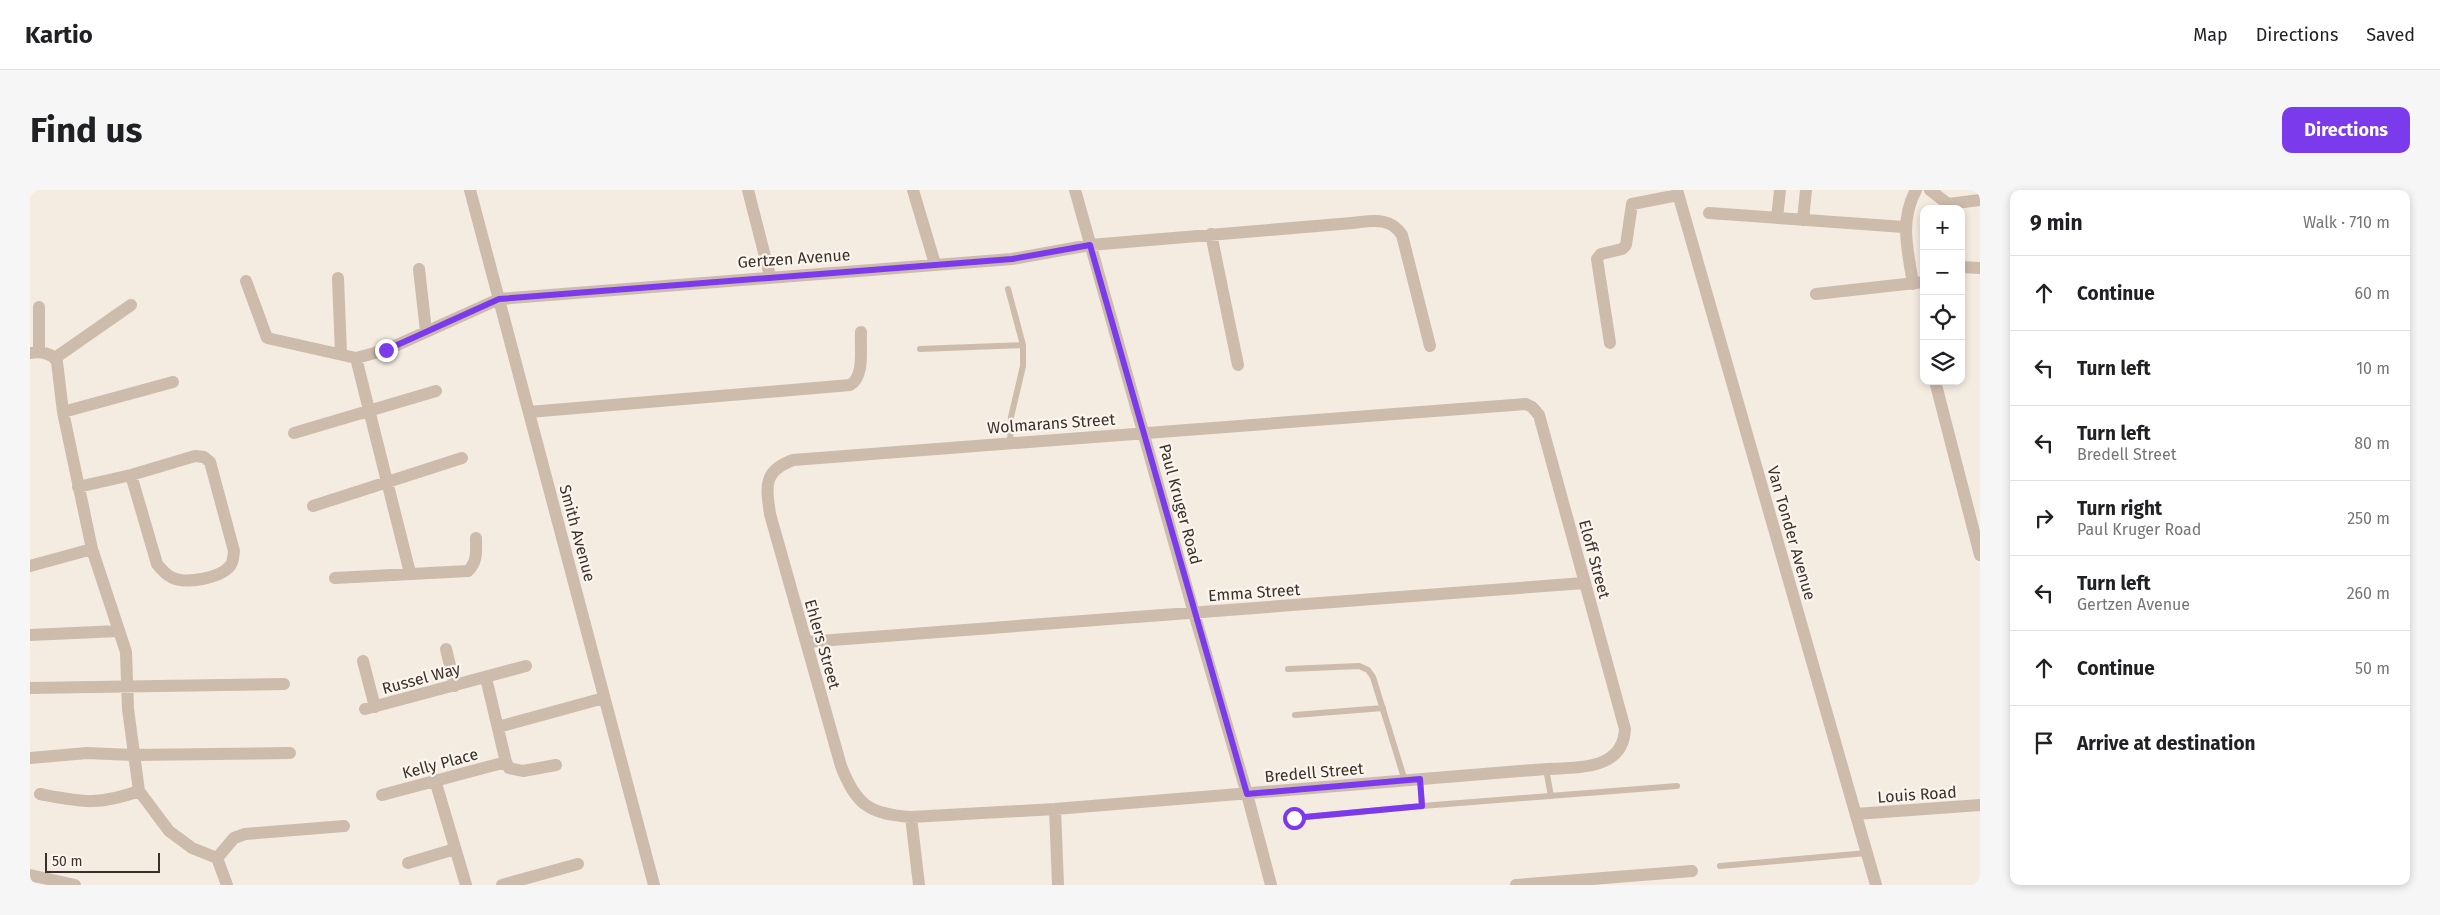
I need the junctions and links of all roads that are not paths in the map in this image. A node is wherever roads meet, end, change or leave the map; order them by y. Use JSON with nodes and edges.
{"nodes":[{"id":1,"x":470,"y":190,"type":"edge"},
{"id":2,"x":748,"y":190,"type":"edge"},
{"id":3,"x":913,"y":190,"type":"edge"},
{"id":4,"x":1075,"y":190,"type":"edge"},
{"id":5,"x":1780,"y":190,"type":"edge"},
{"id":6,"x":1806,"y":190,"type":"edge"},
{"id":7,"x":1916,"y":190,"type":"edge"},
{"id":8,"x":1930,"y":190,"type":"edge"},
{"id":9,"x":1677,"y":192,"type":"edge"},
{"id":10,"x":1980,"y":200,"type":"edge"},
{"id":11,"x":1948,"y":205,"type":"edge"},
{"id":12,"x":1954,"y":205,"type":"edge"},
{"id":13,"x":1709,"y":212,"type":"dead end"},
{"id":14,"x":1778,"y":218,"type":"junction"},
{"id":15,"x":1803,"y":220,"type":"junction"},
{"id":16,"x":1904,"y":227,"type":"junction"},
{"id":17,"x":1211,"y":234,"type":"junction"},
{"id":18,"x":1090,"y":245,"type":"junction"},
{"id":19,"x":935,"y":264,"type":"junction"},
{"id":20,"x":1965,"y":266,"type":"edge"},
{"id":21,"x":1980,"y":268,"type":"edge"},
{"id":22,"x":419,"y":269,"type":"dead end"},
{"id":23,"x":770,"y":276,"type":"junction"},
{"id":24,"x":338,"y":278,"type":"dead end"},
{"id":25,"x":246,"y":281,"type":"dead end"},
{"id":26,"x":1918,"y":283,"type":"edge"},
{"id":27,"x":1008,"y":289,"type":"dead end"},
{"id":28,"x":1816,"y":294,"type":"dead end"},
{"id":29,"x":499,"y":299,"type":"junction"},
{"id":30,"x":131,"y":305,"type":"dead end"},
{"id":31,"x":39,"y":307,"type":"dead end"},
{"id":32,"x":426,"y":331,"type":"junction"},
{"id":33,"x":861,"y":332,"type":"dead end"},
{"id":34,"x":1610,"y":344,"type":"dead end"},
{"id":35,"x":1023,"y":345,"type":"junction"},
{"id":36,"x":1430,"y":346,"type":"dead end"},
{"id":37,"x":920,"y":349,"type":"dead end"},
{"id":38,"x":34,"y":352,"type":"edge"},
{"id":39,"x":341,"y":354,"type":"junction"},
{"id":40,"x":55,"y":358,"type":"junction"},
{"id":41,"x":356,"y":358,"type":"junction"},
{"id":42,"x":1238,"y":365,"type":"dead end"},
{"id":43,"x":173,"y":382,"type":"dead end"},
{"id":44,"x":1936,"y":385,"type":"edge"},
{"id":45,"x":436,"y":390,"type":"dead end"},
{"id":46,"x":1517,"y":404,"type":"joint"},
{"id":47,"x":368,"y":410,"type":"junction"},
{"id":48,"x":63,"y":412,"type":"junction"},
{"id":49,"x":529,"y":412,"type":"junction"},
{"id":50,"x":1144,"y":432,"type":"junction"},
{"id":51,"x":294,"y":433,"type":"dead end"},
{"id":52,"x":1010,"y":443,"type":"junction"},
{"id":53,"x":462,"y":458,"type":"dead end"},
{"id":54,"x":771,"y":474,"type":"joint"},
{"id":55,"x":131,"y":475,"type":"junction"},
{"id":56,"x":387,"y":480,"type":"junction"},
{"id":57,"x":78,"y":487,"type":"junction"},
{"id":58,"x":312,"y":506,"type":"dead end"},
{"id":59,"x":476,"y":538,"type":"dead end"},
{"id":60,"x":92,"y":549,"type":"junction"},
{"id":61,"x":1980,"y":555,"type":"edge"},
{"id":62,"x":30,"y":566,"type":"edge"},
{"id":63,"x":410,"y":573,"type":"junction"},
{"id":64,"x":335,"y":578,"type":"dead end"},
{"id":65,"x":1584,"y":583,"type":"junction"},
{"id":66,"x":1194,"y":613,"type":"junction"},
{"id":67,"x":118,"y":631,"type":"junction"},
{"id":68,"x":30,"y":635,"type":"edge"},
{"id":69,"x":806,"y":642,"type":"junction"},
{"id":70,"x":446,"y":649,"type":"dead end"},
{"id":71,"x":363,"y":661,"type":"dead end"},
{"id":72,"x":526,"y":666,"type":"dead end"},
{"id":73,"x":1288,"y":669,"type":"dead end"},
{"id":74,"x":486,"y":678,"type":"junction"},
{"id":75,"x":284,"y":684,"type":"dead end"},
{"id":76,"x":128,"y":686,"type":"junction"},
{"id":77,"x":455,"y":686,"type":"junction"},
{"id":78,"x":30,"y":688,"type":"edge"},
{"id":79,"x":604,"y":698,"type":"junction"},
{"id":80,"x":1383,"y":708,"type":"junction"},
{"id":81,"x":1295,"y":715,"type":"dead end"},
{"id":82,"x":498,"y":727,"type":"junction"},
{"id":83,"x":1625,"y":738,"type":"joint"},
{"id":84,"x":290,"y":753,"type":"dead end"},
{"id":85,"x":133,"y":755,"type":"junction"},
{"id":86,"x":30,"y":758,"type":"edge"},
{"id":87,"x":506,"y":762,"type":"junction"},
{"id":88,"x":556,"y":765,"type":"dead end"},
{"id":89,"x":1546,"y":769,"type":"junction"},
{"id":90,"x":1420,"y":779,"type":"junction"},
{"id":91,"x":435,"y":780,"type":"junction"},
{"id":92,"x":1405,"y":781,"type":"junction"},
{"id":93,"x":1677,"y":786,"type":"dead end"},
{"id":94,"x":139,"y":791,"type":"junction"},
{"id":95,"x":40,"y":794,"type":"dead end"},
{"id":96,"x":1247,"y":794,"type":"junction"},
{"id":97,"x":382,"y":795,"type":"dead end"},
{"id":98,"x":1551,"y":796,"type":"junction"},
{"id":99,"x":1980,"y":805,"type":"edge"},
{"id":100,"x":1422,"y":806,"type":"junction"},
{"id":101,"x":1055,"y":809,"type":"junction"},
{"id":102,"x":874,"y":810,"type":"joint"},
{"id":103,"x":1856,"y":814,"type":"junction"},
{"id":104,"x":910,"y":817,"type":"junction"},
{"id":105,"x":1294,"y":818,"type":"dead end"},
{"id":106,"x":344,"y":826,"type":"dead end"},
{"id":107,"x":455,"y":849,"type":"junction"},
{"id":108,"x":1867,"y":853,"type":"junction"},
{"id":109,"x":217,"y":858,"type":"junction"},
{"id":110,"x":408,"y":863,"type":"dead end"},
{"id":111,"x":578,"y":864,"type":"dead end"},
{"id":112,"x":1720,"y":866,"type":"dead end"},
{"id":113,"x":1692,"y":871,"type":"dead end"},
{"id":114,"x":30,"y":875,"type":"edge"},
{"id":115,"x":75,"y":885,"type":"edge"},
{"id":116,"x":227,"y":885,"type":"edge"},
{"id":117,"x":466,"y":885,"type":"edge"},
{"id":118,"x":502,"y":885,"type":"edge"},
{"id":119,"x":654,"y":885,"type":"edge"},
{"id":120,"x":919,"y":885,"type":"edge"},
{"id":121,"x":1058,"y":885,"type":"edge"},
{"id":122,"x":1271,"y":885,"type":"edge"},
{"id":123,"x":1516,"y":885,"type":"edge"},
{"id":124,"x":1876,"y":885,"type":"edge"}],
"edges":[{"from":1,"to":29,"type":"street","name":"Smith Avenue"},
{"from":2,"to":23,"type":"street"},
{"from":3,"to":19,"type":"street"},
{"from":4,"to":18,"type":"street","name":"Paul Kruger Road"},
{"from":5,"to":14,"type":"street"},
{"from":6,"to":15,"type":"street"},
{"from":7,"to":16,"type":"street"},
{"from":8,"to":11,"type":"street"},
{"from":9,"to":34,"type":"street"},
{"from":9,"to":103,"type":"street","name":"Van Tonder Avenue"},
{"from":10,"to":12,"type":"street"},
{"from":13,"to":14,"type":"street"},
{"from":14,"to":15,"type":"street"},
{"from":15,"to":16,"type":"street"},
{"from":16,"to":26,"type":"street"},
{"from":17,"to":18,"type":"street","name":"Gertzen Avenue"},
{"from":17,"to":36,"type":"street","name":"Gertzen Avenue"},
{"from":17,"to":42,"type":"street"},
{"from":18,"to":19,"type":"street","name":"Gertzen Avenue"},
{"from":18,"to":50,"type":"street","name":"Paul Kruger Road"},
{"from":19,"to":23,"type":"street","name":"Gertzen Avenue"},
{"from":20,"to":21,"type":"street"},
{"from":22,"to":32,"type":"street"},
{"from":23,"to":29,"type":"street","name":"Gertzen Avenue"},
{"from":24,"to":39,"type":"street"},
{"from":25,"to":39,"type":"street"},
{"from":26,"to":28,"type":"street"},
{"from":27,"to":35,"type":"lane"},
{"from":29,"to":32,"type":"street","name":"Gertzen Avenue"},
{"from":29,"to":49,"type":"street","name":"Smith Avenue"},
{"from":30,"to":40,"type":"street"},
{"from":31,"to":38,"type":"street"},
{"from":32,"to":41,"type":"street","name":"Gertzen Avenue"},
{"from":33,"to":49,"type":"street"},
{"from":35,"to":37,"type":"lane"},
{"from":35,"to":52,"type":"lane"},
{"from":38,"to":40,"type":"street"},
{"from":39,"to":41,"type":"street"},
{"from":40,"to":48,"type":"street"},
{"from":41,"to":47,"type":"street"},
{"from":43,"to":48,"type":"street"},
{"from":44,"to":61,"type":"street"},
{"from":45,"to":47,"type":"street"},
{"from":46,"to":50,"type":"street","name":"Wolmarans Street"},
{"from":46,"to":65,"type":"street","name":"Eloff Street"},
{"from":47,"to":51,"type":"street"},
{"from":47,"to":56,"type":"street"},
{"from":48,"to":57,"type":"street"},
{"from":49,"to":79,"type":"street","name":"Smith Avenue"},
{"from":50,"to":52,"type":"street","name":"Wolmarans Street"},
{"from":50,"to":66,"type":"street","name":"Paul Kruger Road"},
{"from":52,"to":54,"type":"street","name":"Wolmarans Street"},
{"from":53,"to":56,"type":"street"},
{"from":54,"to":69,"type":"street","name":"Ehlers Street"},
{"from":55,"to":55,"type":"street"},
{"from":55,"to":57,"type":"street"},
{"from":56,"to":58,"type":"street"},
{"from":56,"to":63,"type":"street"},
{"from":57,"to":60,"type":"street"},
{"from":59,"to":63,"type":"street"},
{"from":60,"to":62,"type":"street"},
{"from":60,"to":67,"type":"street"},
{"from":63,"to":64,"type":"street"},
{"from":65,"to":66,"type":"street","name":"Emma Street"},
{"from":65,"to":83,"type":"street","name":"Eloff Street"},
{"from":66,"to":69,"type":"street","name":"Emma Street"},
{"from":66,"to":96,"type":"street","name":"Paul Kruger Road"},
{"from":67,"to":68,"type":"street"},
{"from":67,"to":76,"type":"street"},
{"from":69,"to":102,"type":"street","name":"Ehlers Street"},
{"from":70,"to":77,"type":"street"},
{"from":71,"to":77,"type":"street","name":"Russel Way"},
{"from":72,"to":74,"type":"street","name":"Russel Way"},
{"from":73,"to":80,"type":"lane"},
{"from":74,"to":77,"type":"street","name":"Russel Way"},
{"from":74,"to":82,"type":"street","name":"Russel Way"},
{"from":75,"to":76,"type":"street"},
{"from":76,"to":78,"type":"street"},
{"from":76,"to":85,"type":"street"},
{"from":79,"to":82,"type":"street"},
{"from":79,"to":119,"type":"street","name":"Smith Avenue"},
{"from":80,"to":81,"type":"lane"},
{"from":80,"to":92,"type":"lane"},
{"from":82,"to":87,"type":"street","name":"Russel Way"},
{"from":83,"to":89,"type":"street","name":"Bredell Street"},
{"from":84,"to":85,"type":"street"},
{"from":85,"to":86,"type":"street"},
{"from":85,"to":94,"type":"street"},
{"from":87,"to":88,"type":"street"},
{"from":87,"to":91,"type":"street","name":"Kelly Place"},
{"from":89,"to":90,"type":"street","name":"Bredell Street"},
{"from":89,"to":98,"type":"lane"},
{"from":90,"to":92,"type":"street","name":"Bredell Street"},
{"from":90,"to":100,"type":"lane"},
{"from":91,"to":97,"type":"street","name":"Kelly Place"},
{"from":91,"to":107,"type":"street"},
{"from":92,"to":96,"type":"street","name":"Bredell Street"},
{"from":93,"to":98,"type":"lane"},
{"from":94,"to":95,"type":"street"},
{"from":94,"to":109,"type":"street"},
{"from":96,"to":101,"type":"street","name":"Bredell Street"},
{"from":96,"to":122,"type":"street","name":"Paul Kruger Road"},
{"from":98,"to":100,"type":"lane"},
{"from":99,"to":103,"type":"street","name":"Louis Road"},
{"from":100,"to":105,"type":"lane"},
{"from":101,"to":104,"type":"street","name":"Bredell Street"},
{"from":101,"to":121,"type":"street"},
{"from":102,"to":104,"type":"street","name":"Bredell Street"},
{"from":103,"to":108,"type":"street","name":"Van Tonder Avenue"},
{"from":104,"to":120,"type":"street"},
{"from":106,"to":109,"type":"street"},
{"from":107,"to":110,"type":"street"},
{"from":107,"to":117,"type":"street"},
{"from":108,"to":112,"type":"lane"},
{"from":108,"to":124,"type":"street","name":"Van Tonder Avenue"},
{"from":109,"to":116,"type":"street"},
{"from":111,"to":118,"type":"street"},
{"from":113,"to":123,"type":"street"},
{"from":114,"to":115,"type":"street"}]}
